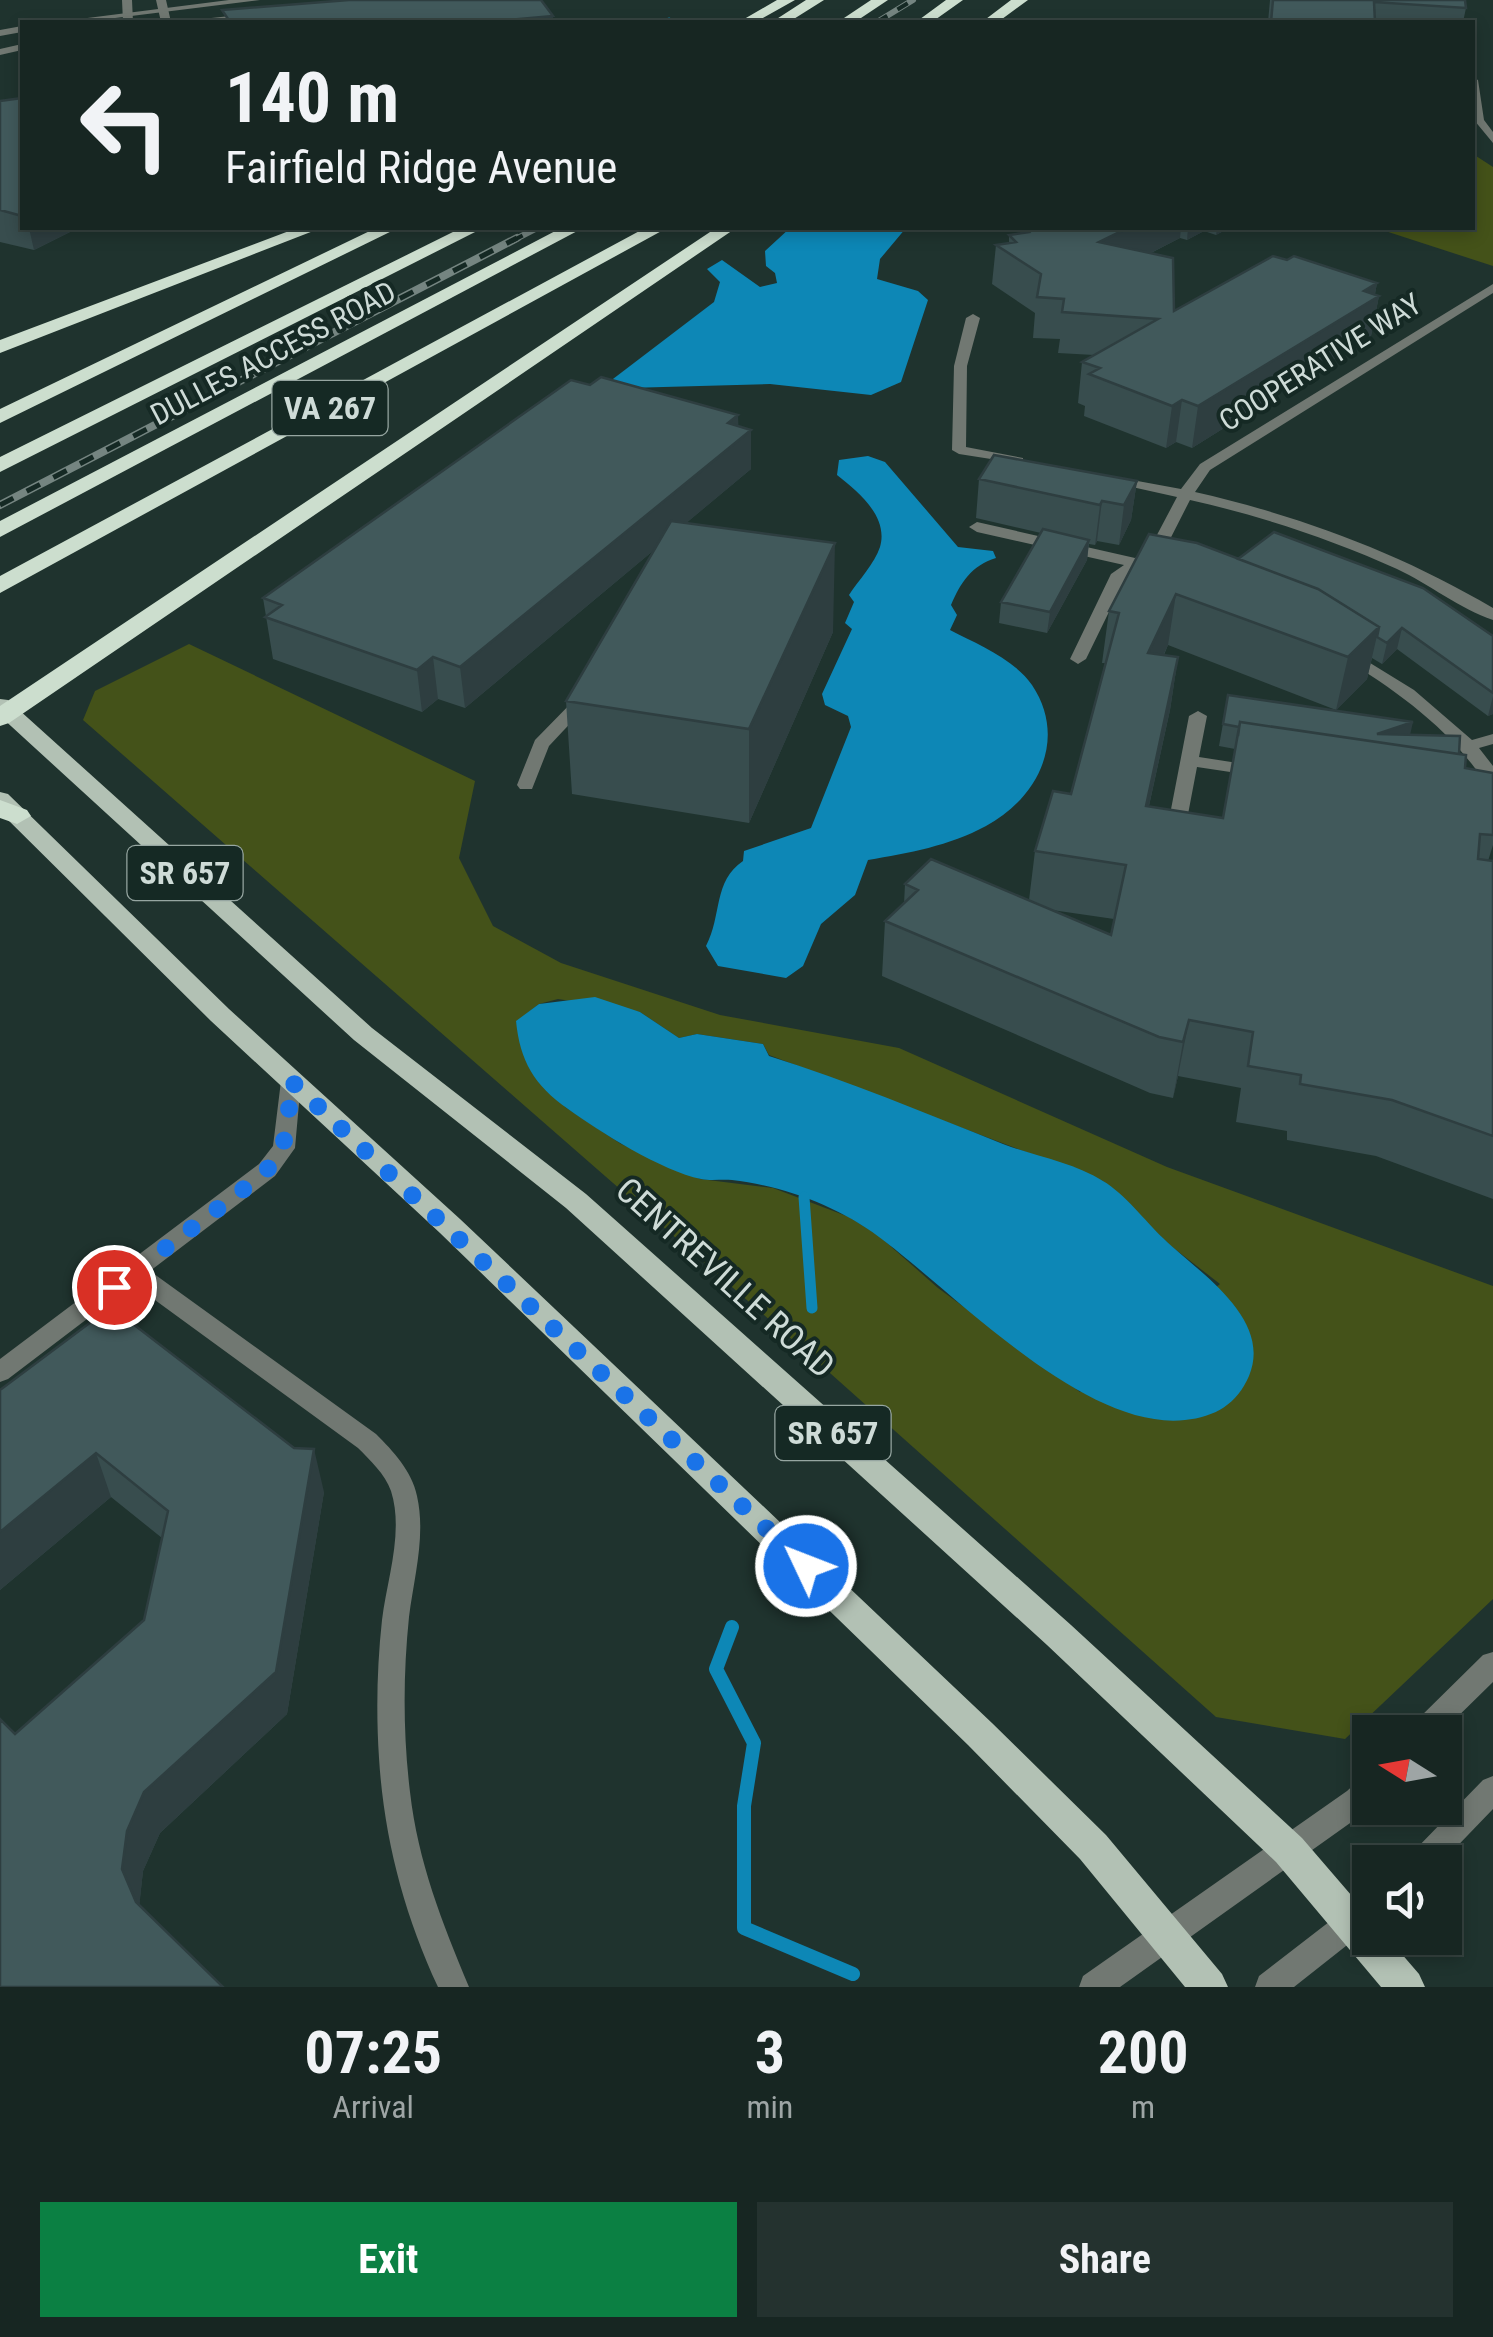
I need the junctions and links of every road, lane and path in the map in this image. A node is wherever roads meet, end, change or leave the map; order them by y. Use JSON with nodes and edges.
{"nodes":[{"id":1,"x":127,"y":0,"type":"edge"},
{"id":2,"x":255,"y":0,"type":"edge"},
{"id":3,"x":788,"y":0,"type":"edge"},
{"id":4,"x":817,"y":0,"type":"edge"},
{"id":5,"x":881,"y":0,"type":"edge"},
{"id":6,"x":956,"y":0,"type":"edge"},
{"id":7,"x":1021,"y":0,"type":"edge"},
{"id":8,"x":164,"y":11,"type":"edge"},
{"id":9,"x":264,"y":16,"type":"edge"},
{"id":10,"x":128,"y":18,"type":"edge"},
{"id":11,"x":94,"y":20,"type":"edge"},
{"id":12,"x":223,"y":20,"type":"edge"},
{"id":13,"x":750,"y":20,"type":"edge"},
{"id":14,"x":782,"y":20,"type":"edge"},
{"id":15,"x":848,"y":20,"type":"edge"},
{"id":16,"x":925,"y":20,"type":"edge"},
{"id":17,"x":993,"y":20,"type":"edge"},
{"id":18,"x":1475,"y":93,"type":"edge"},
{"id":19,"x":1493,"y":140,"type":"edge"},
{"id":20,"x":307,"y":230,"type":"edge"},
{"id":21,"x":386,"y":230,"type":"edge"},
{"id":22,"x":470,"y":230,"type":"edge"},
{"id":23,"x":570,"y":230,"type":"edge"},
{"id":24,"x":618,"y":230,"type":"edge"},
{"id":25,"x":654,"y":230,"type":"edge"},
{"id":26,"x":724,"y":230,"type":"edge"},
{"id":27,"x":1493,"y":288,"type":"edge"},
{"id":28,"x":972,"y":318,"type":"dead end"},
{"id":29,"x":0,"y":347,"type":"edge"},
{"id":30,"x":263,"y":392,"type":"junction"},
{"id":31,"x":0,"y":417,"type":"edge"},
{"id":32,"x":1031,"y":464,"type":"edge"},
{"id":33,"x":0,"y":465,"type":"edge"},
{"id":34,"x":1086,"y":474,"type":"edge"},
{"id":35,"x":1186,"y":493,"type":"junction"},
{"id":36,"x":976,"y":527,"type":"dead end"},
{"id":37,"x":0,"y":530,"type":"edge"},
{"id":38,"x":1136,"y":563,"type":"junction"},
{"id":39,"x":1175,"y":579,"type":"edge"},
{"id":40,"x":0,"y":586,"type":"edge"},
{"id":41,"x":1493,"y":615,"type":"edge"},
{"id":42,"x":1329,"y":643,"type":"edge"},
{"id":43,"x":1078,"y":659,"type":"dead end"},
{"id":44,"x":598,"y":680,"type":"edge"},
{"id":45,"x":3,"y":712,"type":"edge"},
{"id":46,"x":1198,"y":716,"type":"dead end"},
{"id":47,"x":1493,"y":739,"type":"edge"},
{"id":48,"x":1468,"y":746,"type":"junction"},
{"id":49,"x":1189,"y":761,"type":"junction"},
{"id":50,"x":1284,"y":775,"type":"edge"},
{"id":51,"x":1493,"y":781,"type":"edge"},
{"id":52,"x":526,"y":785,"type":"dead end"},
{"id":53,"x":6,"y":807,"type":"edge"},
{"id":54,"x":1176,"y":830,"type":"edge"},
{"id":55,"x":291,"y":1081,"type":"junction"},
{"id":56,"x":134,"y":1272,"type":"junction"},
{"id":57,"x":0,"y":1372,"type":"edge"},
{"id":58,"x":1493,"y":1664,"type":"edge"},
{"id":59,"x":1441,"y":1715,"type":"edge"},
{"id":60,"x":1493,"y":1790,"type":"edge"},
{"id":61,"x":1352,"y":1802,"type":"edge"},
{"id":62,"x":1440,"y":1845,"type":"edge"},
{"id":63,"x":1289,"y":1850,"type":"junction"},
{"id":64,"x":1352,"y":1908,"type":"edge"},
{"id":65,"x":1352,"y":1923,"type":"edge"},
{"id":66,"x":1168,"y":1936,"type":"junction"},
{"id":67,"x":1386,"y":1955,"type":"edge"},
{"id":68,"x":454,"y":1987,"type":"edge"},
{"id":69,"x":1094,"y":1987,"type":"edge"},
{"id":70,"x":1210,"y":1987,"type":"edge"},
{"id":71,"x":1270,"y":1987,"type":"edge"},
{"id":72,"x":1406,"y":1987,"type":"edge"}],
"edges":[{"from":1,"to":10,"type":"street"},
{"from":2,"to":8,"type":"street"},
{"from":3,"to":13,"type":"highway"},
{"from":4,"to":14,"type":"highway"},
{"from":5,"to":15,"type":"highway"},
{"from":6,"to":16,"type":"highway"},
{"from":7,"to":17,"type":"highway"},
{"from":8,"to":10,"type":"street"},
{"from":9,"to":12,"type":"street"},
{"from":10,"to":11,"type":"street"},
{"from":18,"to":19,"type":"street"},
{"from":20,"to":29,"type":"highway"},
{"from":21,"to":31,"type":"highway"},
{"from":22,"to":33,"type":"highway","name":"DULLES ACCESS ROAD"},
{"from":23,"to":30,"type":"highway","name":"DULLES ACCESS ROAD"},
{"from":24,"to":30,"type":"highway"},
{"from":25,"to":40,"type":"highway","number":"VA 267"},
{"from":26,"to":45,"type":"highway"},
{"from":27,"to":35,"type":"street","name":"COOPERATIVE WAY"},
{"from":28,"to":32,"type":"street"},
{"from":30,"to":37,"type":"highway","name":"DULLES ACCESS ROAD"},
{"from":34,"to":35,"type":"street"},
{"from":35,"to":38,"type":"street","name":"COOPERATIVE WAY"},
{"from":35,"to":41,"type":"street"},
{"from":36,"to":38,"type":"street"},
{"from":38,"to":39,"type":"street"},
{"from":38,"to":43,"type":"street","name":"COOPERATIVE WAY"},
{"from":42,"to":48,"type":"street"},
{"from":44,"to":52,"type":"street"},
{"from":45,"to":63,"type":"main road","name":"CENTREVILLE ROAD","number":"SR 657"},
{"from":46,"to":49,"type":"street"},
{"from":47,"to":48,"type":"street"},
{"from":48,"to":51,"type":"street"},
{"from":49,"to":50,"type":"street"},
{"from":49,"to":54,"type":"street"},
{"from":53,"to":55,"type":"main road","number":"SR 657"},
{"from":55,"to":56,"type":"street"},
{"from":55,"to":66,"type":"main road","number":"SR 657"},
{"from":56,"to":57,"type":"street"},
{"from":56,"to":68,"type":"street"},
{"from":58,"to":59,"type":"street"},
{"from":60,"to":62,"type":"street"},
{"from":61,"to":63,"type":"street"},
{"from":63,"to":64,"type":"main road","name":"CENTREVILLE ROAD","number":"SR 657"},
{"from":63,"to":66,"type":"street"},
{"from":65,"to":71,"type":"street"},
{"from":66,"to":69,"type":"street"},
{"from":66,"to":70,"type":"main road","number":"SR 657"},
{"from":67,"to":72,"type":"main road","name":"CENTREVILLE ROAD","number":"SR 657"}]}
